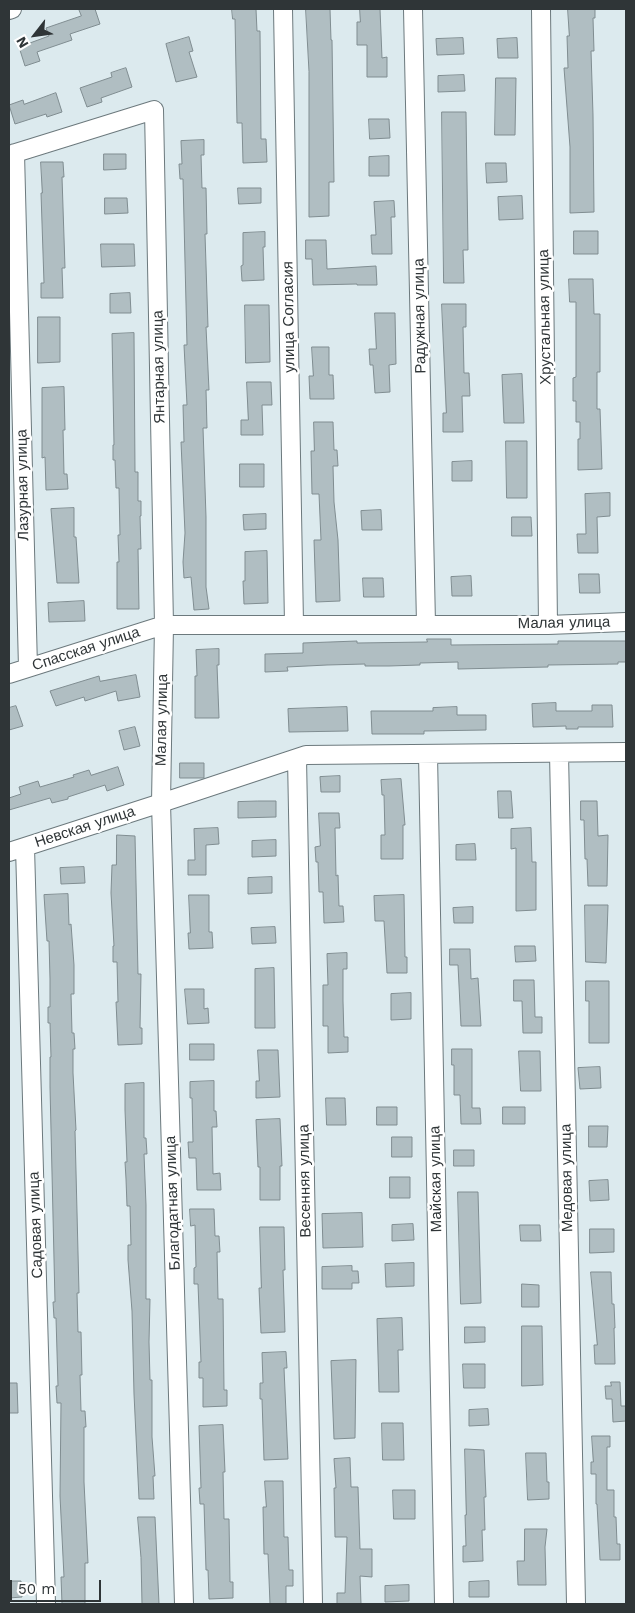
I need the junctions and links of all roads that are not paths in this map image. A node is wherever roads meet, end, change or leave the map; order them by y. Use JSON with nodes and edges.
{"nodes":[{"id":1,"x":283,"y":9,"type":"edge"},
{"id":2,"x":413,"y":9,"type":"edge"},
{"id":3,"x":541,"y":9,"type":"edge"},
{"id":4,"x":12,"y":154,"type":"edge"},
{"id":5,"x":623,"y":622,"type":"edge"},
{"id":6,"x":294,"y":624,"type":"junction"},
{"id":7,"x":426,"y":624,"type":"junction"},
{"id":8,"x":164,"y":625,"type":"junction"},
{"id":9,"x":548,"y":625,"type":"junction"},
{"id":10,"x":28,"y":668,"type":"junction"},
{"id":11,"x":9,"y":674,"type":"edge"},
{"id":12,"x":624,"y":752,"type":"edge"},
{"id":13,"x":559,"y":753,"type":"junction"},
{"id":14,"x":428,"y":754,"type":"junction"},
{"id":15,"x":297,"y":758,"type":"junction"},
{"id":16,"x":161,"y":803,"type":"junction"},
{"id":17,"x":17,"y":849,"type":"edge"},
{"id":18,"x":46,"y":1604,"type":"edge"},
{"id":19,"x":184,"y":1604,"type":"edge"},
{"id":20,"x":314,"y":1604,"type":"edge"},
{"id":21,"x":444,"y":1604,"type":"edge"},
{"id":22,"x":576,"y":1604,"type":"edge"}],
"edges":[{"from":1,"to":6,"type":"street","name":"улица Согласия"},
{"from":2,"to":7,"type":"street","name":"Радужная улица"},
{"from":3,"to":9,"type":"street","name":"Хрустальная улица"},
{"from":4,"to":8,"type":"street","name":"Янтарная улица"},
{"from":4,"to":10,"type":"street","name":"Лазурная улица"},
{"from":5,"to":9,"type":"street","name":"Малая улица"},
{"from":6,"to":7,"type":"street","name":"Малая улица"},
{"from":6,"to":8,"type":"street","name":"Малая улица"},
{"from":7,"to":9,"type":"street","name":"Малая улица"},
{"from":8,"to":10,"type":"street","name":"Спасская улица"},
{"from":8,"to":16,"type":"street","name":"Малая улица"},
{"from":10,"to":11,"type":"street","name":"Спасская улица"},
{"from":12,"to":13,"type":"street"},
{"from":13,"to":14,"type":"street"},
{"from":13,"to":22,"type":"street","name":"Медовая улица"},
{"from":14,"to":15,"type":"street"},
{"from":14,"to":21,"type":"street","name":"Майская улица"},
{"from":15,"to":16,"type":"street"},
{"from":15,"to":20,"type":"street","name":"Весенняя улица"},
{"from":16,"to":17,"type":"street","name":"Невская улица"},
{"from":16,"to":19,"type":"street","name":"Благодатная улица"},
{"from":17,"to":18,"type":"street","name":"Садовая улица"}]}
